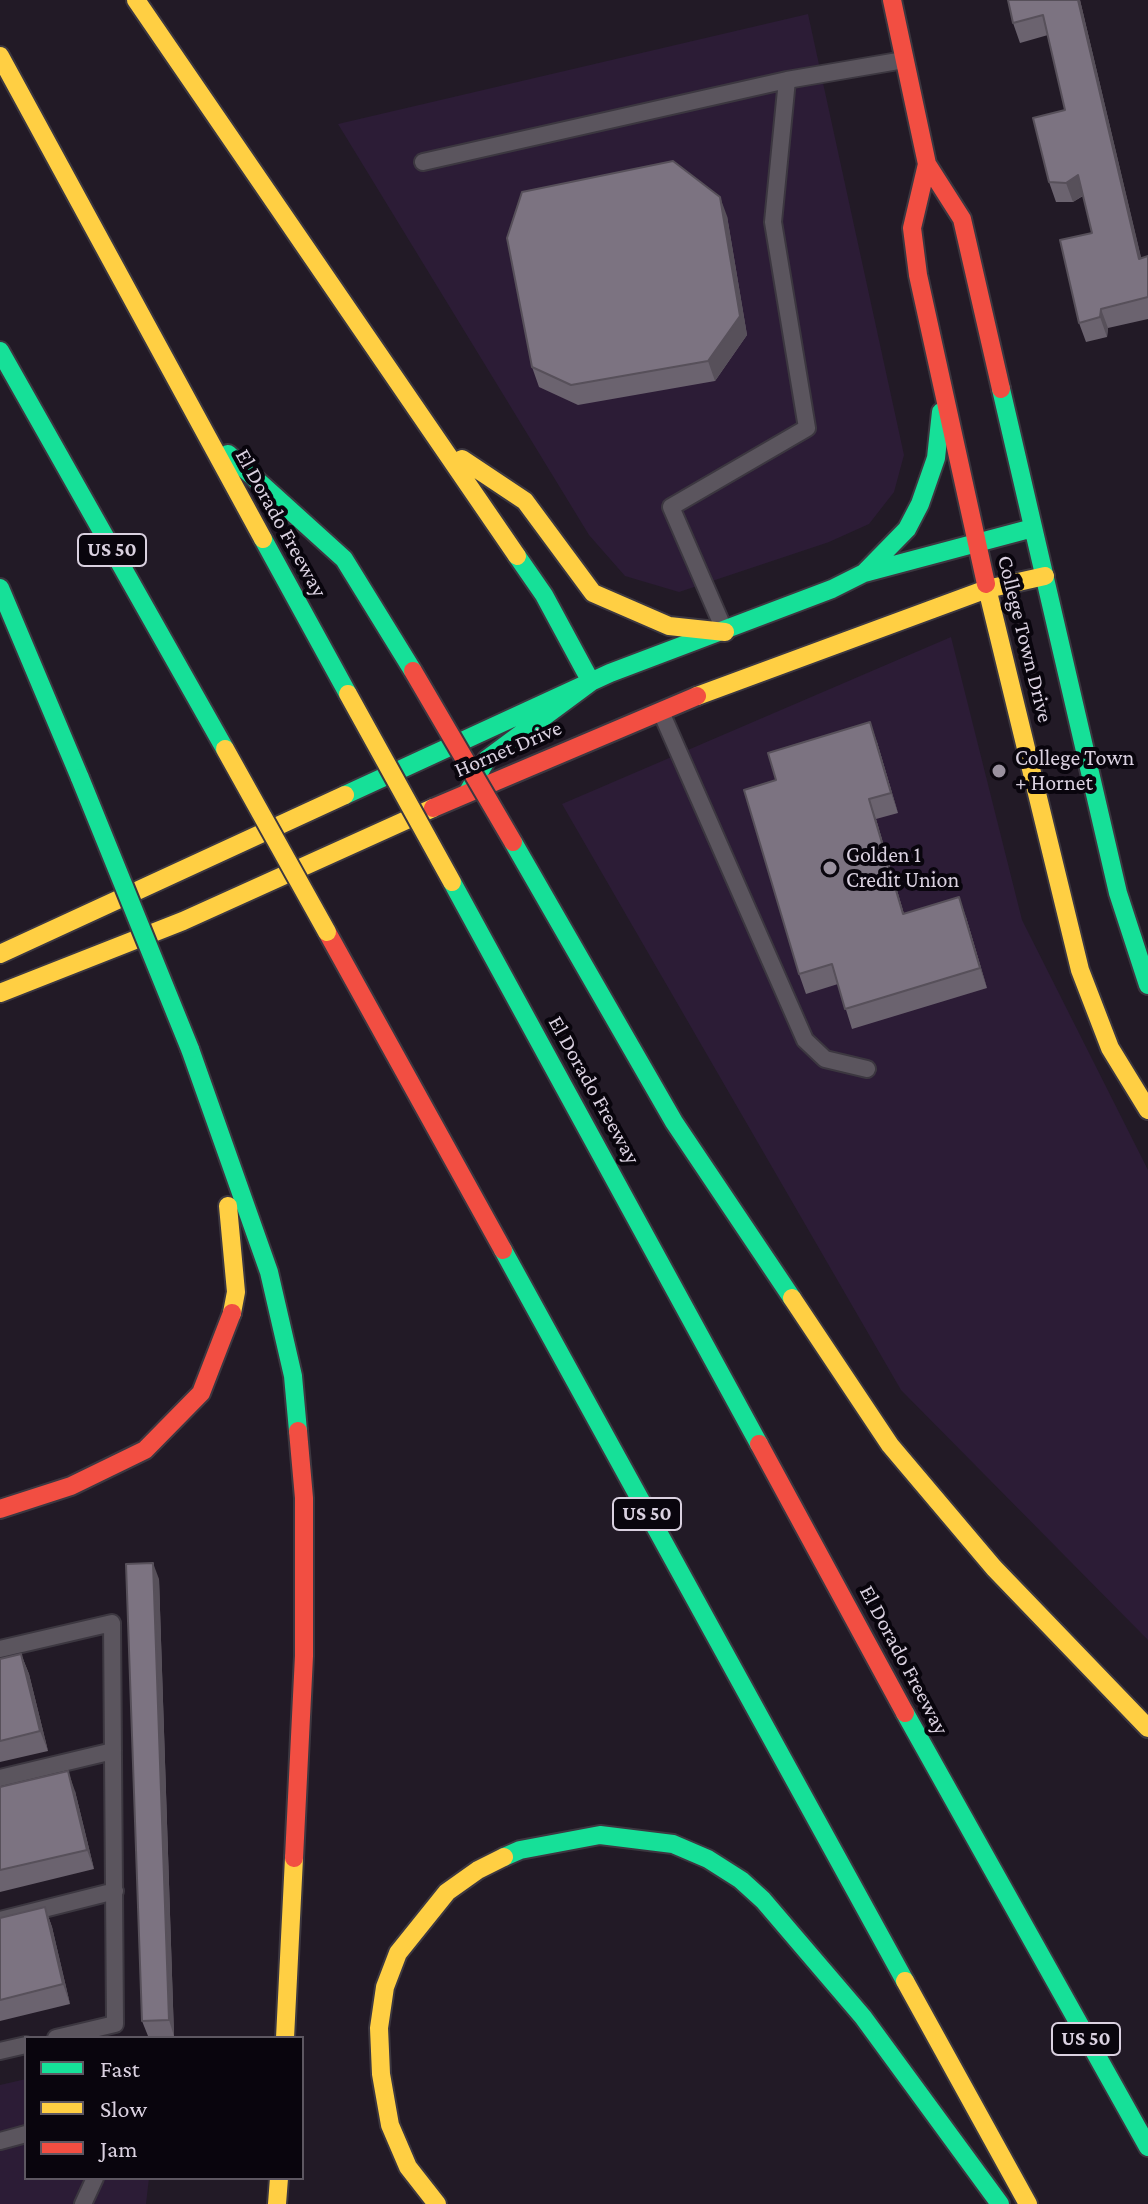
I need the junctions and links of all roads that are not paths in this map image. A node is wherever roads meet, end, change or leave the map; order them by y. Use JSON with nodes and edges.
{"nodes":[{"id":1,"x":136,"y":0,"type":"edge"},
{"id":2,"x":892,"y":0,"type":"edge"},
{"id":3,"x":0,"y":56,"type":"edge"},
{"id":4,"x":905,"y":59,"type":"junction"},
{"id":5,"x":787,"y":80,"type":"junction"},
{"id":6,"x":423,"y":162,"type":"dead end"},
{"id":7,"x":927,"y":164,"type":"junction"},
{"id":8,"x":0,"y":351,"type":"edge"},
{"id":9,"x":944,"y":386,"type":"junction"},
{"id":10,"x":203,"y":431,"type":"junction"},
{"id":11,"x":441,"y":444,"type":"junction"},
{"id":12,"x":1033,"y":528,"type":"junction"},
{"id":13,"x":977,"y":543,"type":"junction"},
{"id":14,"x":864,"y":573,"type":"junction"},
{"id":15,"x":1045,"y":576,"type":"junction"},
{"id":16,"x":0,"y":588,"type":"edge"},
{"id":17,"x":987,"y":589,"type":"junction"},
{"id":18,"x":725,"y":632,"type":"junction"},
{"id":19,"x":591,"y":682,"type":"junction"},
{"id":20,"x":661,"y":711,"type":"junction"},
{"id":21,"x":468,"y":792,"type":"junction"},
{"id":22,"x":1148,"y":932,"type":"edge"},
{"id":23,"x":1129,"y":936,"type":"junction"},
{"id":24,"x":0,"y":954,"type":"edge"},
{"id":25,"x":1148,"y":985,"type":"edge"},
{"id":26,"x":0,"y":993,"type":"edge"},
{"id":27,"x":867,"y":1069,"type":"dead end"},
{"id":28,"x":213,"y":1105,"type":"junction"},
{"id":29,"x":1148,"y":1110,"type":"edge"},
{"id":30,"x":0,"y":1509,"type":"edge"},
{"id":31,"x":0,"y":1649,"type":"edge"},
{"id":32,"x":1148,"y":1728,"type":"edge"},
{"id":33,"x":113,"y":1751,"type":"junction"},
{"id":34,"x":0,"y":1778,"type":"edge"},
{"id":35,"x":115,"y":1891,"type":"junction"},
{"id":36,"x":0,"y":1920,"type":"edge"},
{"id":37,"x":64,"y":2036,"type":"edge"},
{"id":38,"x":285,"y":2036,"type":"edge"},
{"id":39,"x":24,"y":2045,"type":"edge"},
{"id":40,"x":0,"y":2051,"type":"edge"},
{"id":41,"x":24,"y":2135,"type":"edge"},
{"id":42,"x":0,"y":2141,"type":"edge"},
{"id":43,"x":1148,"y":2147,"type":"edge"},
{"id":44,"x":94,"y":2180,"type":"edge"},
{"id":45,"x":279,"y":2180,"type":"edge"},
{"id":46,"x":83,"y":2204,"type":"edge"},
{"id":47,"x":277,"y":2204,"type":"edge"},
{"id":48,"x":437,"y":2204,"type":"edge"},
{"id":49,"x":1000,"y":2204,"type":"edge"},
{"id":50,"x":1028,"y":2204,"type":"edge"}],
"edges":[{"from":1,"to":11,"type":"main road"},
{"from":2,"to":4,"type":"main road","name":"College Town Drive"},
{"from":3,"to":10,"type":"main road","name":"El Dorado Freeway","number":"US 50"},
{"from":4,"to":5,"type":"lane"},
{"from":4,"to":7,"type":"main road","name":"College Town Drive"},
{"from":5,"to":6,"type":"lane"},
{"from":5,"to":18,"type":"lane"},
{"from":7,"to":9,"type":"main road","name":"College Town Drive"},
{"from":7,"to":12,"type":"main road","name":"College Town Drive"},
{"from":8,"to":50,"type":"main road","number":"US 50","bridge":true},
{"from":9,"to":13,"type":"main road","name":"College Town Drive"},
{"from":9,"to":14,"type":"main road"},
{"from":10,"to":32,"type":"main road","bridge":true},
{"from":10,"to":43,"type":"main road","name":"El Dorado Freeway","number":"US 50","bridge":true},
{"from":11,"to":18,"type":"main road"},
{"from":11,"to":19,"type":"main road"},
{"from":12,"to":13,"type":"main road","name":"Hornet Drive"},
{"from":12,"to":15,"type":"main road","name":"College Town Drive"},
{"from":13,"to":14,"type":"main road","name":"Hornet Drive"},
{"from":13,"to":17,"type":"main road","name":"College Town Drive"},
{"from":14,"to":18,"type":"main road","name":"Hornet Drive"},
{"from":15,"to":17,"type":"main road","name":"Hornet Drive"},
{"from":15,"to":23,"type":"main road","name":"College Town Drive"},
{"from":16,"to":28,"type":"main road","bridge":true},
{"from":17,"to":20,"type":"main road","name":"Hornet Drive"},
{"from":17,"to":29,"type":"main road","name":"College Town Drive"},
{"from":18,"to":19,"type":"main road","name":"Hornet Drive"},
{"from":19,"to":21,"type":"main road"},
{"from":19,"to":24,"type":"main road","name":"Hornet Drive"},
{"from":20,"to":21,"type":"main road","name":"Hornet Drive"},
{"from":20,"to":27,"type":"lane"},
{"from":21,"to":26,"type":"main road","name":"Hornet Drive"},
{"from":22,"to":23,"type":"lane"},
{"from":23,"to":25,"type":"main road","name":"College Town Drive"},
{"from":28,"to":30,"type":"main road"},
{"from":28,"to":38,"type":"main road"},
{"from":31,"to":33,"type":"lane"},
{"from":33,"to":34,"type":"lane"},
{"from":33,"to":35,"type":"lane"},
{"from":35,"to":36,"type":"lane"},
{"from":35,"to":37,"type":"lane"},
{"from":39,"to":40,"type":"lane"},
{"from":41,"to":42,"type":"lane"},
{"from":44,"to":46,"type":"lane"},
{"from":45,"to":47,"type":"main road"},
{"from":48,"to":49,"type":"main road"}]}
